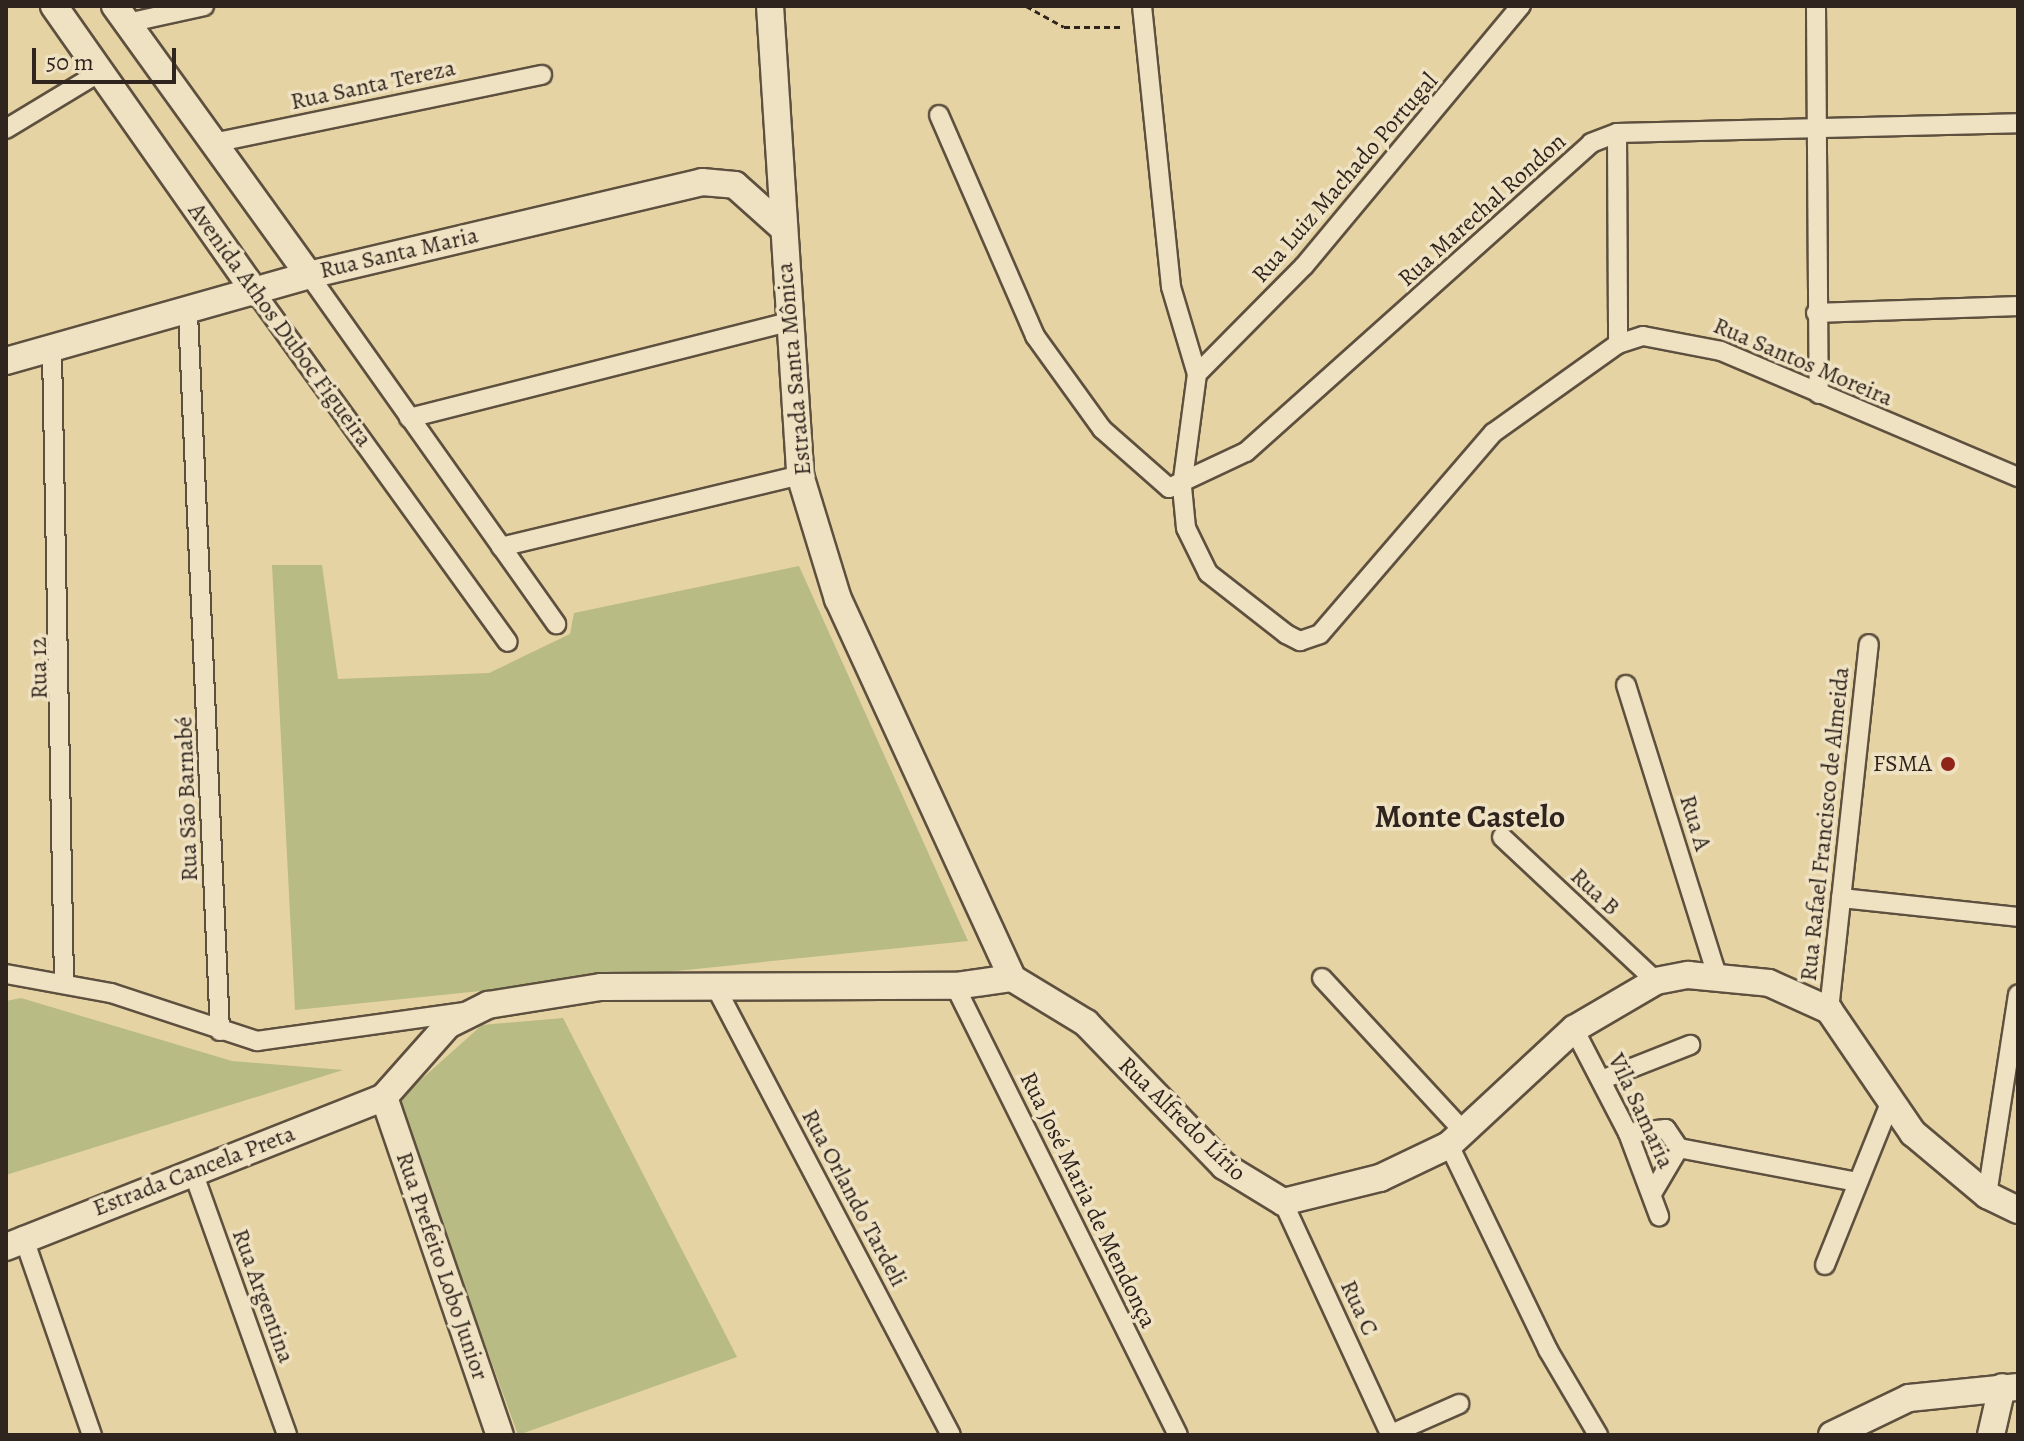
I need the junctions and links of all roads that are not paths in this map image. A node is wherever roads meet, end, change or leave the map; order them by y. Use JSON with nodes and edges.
{"nodes":[{"id":1,"x":54,"y":6,"type":"edge"},
{"id":2,"x":204,"y":6,"type":"edge"},
{"id":3,"x":770,"y":6,"type":"edge"},
{"id":4,"x":1142,"y":6,"type":"edge"},
{"id":5,"x":1521,"y":6,"type":"edge"},
{"id":6,"x":1816,"y":6,"type":"edge"},
{"id":7,"x":121,"y":14,"type":"edge"},
{"id":8,"x":100,"y":72,"type":"junction"},
{"id":9,"x":542,"y":75,"type":"dead end"},
{"id":10,"x":939,"y":115,"type":"dead end"},
{"id":11,"x":2018,"y":123,"type":"edge"},
{"id":12,"x":1815,"y":124,"type":"junction"},
{"id":13,"x":6,"y":129,"type":"edge"},
{"id":14,"x":1617,"y":133,"type":"junction"},
{"id":15,"x":213,"y":143,"type":"junction"},
{"id":16,"x":782,"y":227,"type":"junction"},
{"id":17,"x":309,"y":275,"type":"junction"},
{"id":18,"x":256,"y":293,"type":"junction"},
{"id":19,"x":2018,"y":306,"type":"edge"},
{"id":20,"x":188,"y":313,"type":"junction"},
{"id":21,"x":1816,"y":313,"type":"junction"},
{"id":22,"x":788,"y":322,"type":"junction"},
{"id":23,"x":1618,"y":344,"type":"junction"},
{"id":24,"x":52,"y":351,"type":"junction"},
{"id":25,"x":6,"y":361,"type":"edge"},
{"id":26,"x":1197,"y":374,"type":"junction"},
{"id":27,"x":1819,"y":394,"type":"junction"},
{"id":28,"x":409,"y":418,"type":"junction"},
{"id":29,"x":800,"y":475,"type":"junction"},
{"id":30,"x":2018,"y":477,"type":"edge"},
{"id":31,"x":1182,"y":487,"type":"junction"},
{"id":32,"x":501,"y":547,"type":"junction"},
{"id":33,"x":556,"y":624,"type":"dead end"},
{"id":34,"x":508,"y":642,"type":"dead end"},
{"id":35,"x":1869,"y":644,"type":"dead end"},
{"id":36,"x":1626,"y":685,"type":"dead end"},
{"id":37,"x":1502,"y":837,"type":"dead end"},
{"id":38,"x":1841,"y":898,"type":"junction"},
{"id":39,"x":2018,"y":917,"type":"edge"},
{"id":40,"x":6,"y":974,"type":"edge"},
{"id":41,"x":1717,"y":975,"type":"junction"},
{"id":42,"x":1012,"y":978,"type":"junction"},
{"id":43,"x":1322,"y":978,"type":"dead end"},
{"id":44,"x":1656,"y":981,"type":"junction"},
{"id":45,"x":64,"y":984,"type":"junction"},
{"id":46,"x":714,"y":984,"type":"junction"},
{"id":47,"x":955,"y":986,"type":"junction"},
{"id":48,"x":2018,"y":994,"type":"edge"},
{"id":49,"x":1829,"y":1010,"type":"junction"},
{"id":50,"x":469,"y":1011,"type":"junction"},
{"id":51,"x":1574,"y":1029,"type":"junction"},
{"id":52,"x":220,"y":1031,"type":"junction"},
{"id":53,"x":1690,"y":1045,"type":"dead end"},
{"id":54,"x":1601,"y":1080,"type":"junction"},
{"id":55,"x":384,"y":1097,"type":"junction"},
{"id":56,"x":1890,"y":1103,"type":"junction"},
{"id":57,"x":1628,"y":1133,"type":"junction"},
{"id":58,"x":1457,"y":1139,"type":"junction"},
{"id":59,"x":1679,"y":1148,"type":"junction"},
{"id":60,"x":193,"y":1172,"type":"junction"},
{"id":61,"x":1857,"y":1182,"type":"junction"},
{"id":62,"x":1653,"y":1192,"type":"junction"},
{"id":63,"x":1987,"y":1195,"type":"junction"},
{"id":64,"x":1283,"y":1202,"type":"junction"},
{"id":65,"x":2018,"y":1210,"type":"edge"},
{"id":66,"x":1659,"y":1216,"type":"dead end"},
{"id":67,"x":15,"y":1241,"type":"edge"},
{"id":68,"x":1825,"y":1265,"type":"dead end"},
{"id":69,"x":2010,"y":1387,"type":"edge"},
{"id":70,"x":1459,"y":1404,"type":"dead end"},
{"id":71,"x":92,"y":1435,"type":"edge"},
{"id":72,"x":287,"y":1435,"type":"edge"},
{"id":73,"x":500,"y":1435,"type":"edge"},
{"id":74,"x":951,"y":1435,"type":"edge"},
{"id":75,"x":1178,"y":1435,"type":"edge"},
{"id":76,"x":1390,"y":1435,"type":"edge"},
{"id":77,"x":1598,"y":1435,"type":"edge"},
{"id":78,"x":1832,"y":1435,"type":"edge"},
{"id":79,"x":1991,"y":1435,"type":"edge"}],
"edges":[{"from":1,"to":8,"type":"main road","name":"Avenida Athos Duboc Figueira"},
{"from":2,"to":7,"type":"street"},
{"from":3,"to":16,"type":"main road","name":"Estrada Santa Mônica"},
{"from":4,"to":26,"type":"street"},
{"from":5,"to":26,"type":"street","name":"Rua Luiz Machado Portugal"},
{"from":6,"to":12,"type":"street"},
{"from":7,"to":15,"type":"main road","name":"Avenida Athos Duboc Figueira"},
{"from":8,"to":13,"type":"street"},
{"from":8,"to":18,"type":"main road","name":"Avenida Athos Duboc Figueira"},
{"from":9,"to":15,"type":"street","name":"Rua Santa Tereza"},
{"from":10,"to":31,"type":"street"},
{"from":11,"to":12,"type":"street","name":"Rua Marechal Rondon"},
{"from":12,"to":14,"type":"street","name":"Rua Marechal Rondon"},
{"from":12,"to":21,"type":"street"},
{"from":14,"to":23,"type":"street"},
{"from":14,"to":31,"type":"street","name":"Rua Marechal Rondon"},
{"from":15,"to":17,"type":"main road","name":"Avenida Athos Duboc Figueira"},
{"from":16,"to":17,"type":"main road","name":"Rua Santa Maria"},
{"from":16,"to":22,"type":"main road","name":"Estrada Santa Mônica"},
{"from":17,"to":18,"type":"main road","name":"Rua Santa Maria"},
{"from":17,"to":28,"type":"street","name":"Avenida Athos Duboc Figueira"},
{"from":18,"to":20,"type":"main road","name":"Rua Santa Maria"},
{"from":18,"to":34,"type":"street","name":"Avenida Athos Duboc Figueira"},
{"from":19,"to":21,"type":"street"},
{"from":20,"to":24,"type":"main road","name":"Rua Santa Maria"},
{"from":20,"to":52,"type":"street","name":"Rua São Barnabé"},
{"from":21,"to":27,"type":"street"},
{"from":22,"to":28,"type":"street"},
{"from":22,"to":29,"type":"main road","name":"Estrada Santa Mônica"},
{"from":23,"to":27,"type":"street","name":"Rua Santos Moreira"},
{"from":23,"to":31,"type":"street","name":"Rua Santos Moreira"},
{"from":24,"to":25,"type":"main road","name":"Rua Santa Maria"},
{"from":24,"to":45,"type":"street","name":"Rua 12"},
{"from":26,"to":31,"type":"street"},
{"from":27,"to":30,"type":"street","name":"Rua Santos Moreira"},
{"from":28,"to":32,"type":"street","name":"Avenida Athos Duboc Figueira"},
{"from":29,"to":32,"type":"street"},
{"from":29,"to":42,"type":"main road","name":"Estrada Santa Mônica"},
{"from":32,"to":33,"type":"street","name":"Avenida Athos Duboc Figueira"},
{"from":35,"to":38,"type":"street","name":"Rua Rafael Francisco de Almeida"},
{"from":36,"to":41,"type":"street","name":"Rua A"},
{"from":37,"to":44,"type":"street","name":"Rua B"},
{"from":38,"to":39,"type":"street"},
{"from":38,"to":49,"type":"street","name":"Rua Rafael Francisco de Almeida"},
{"from":40,"to":45,"type":"street"},
{"from":41,"to":44,"type":"main road"},
{"from":41,"to":49,"type":"main road"},
{"from":42,"to":47,"type":"main road"},
{"from":42,"to":64,"type":"main road","name":"Rua Alfredo Lírio"},
{"from":43,"to":58,"type":"street"},
{"from":44,"to":51,"type":"main road"},
{"from":45,"to":52,"type":"street"},
{"from":46,"to":47,"type":"main road"},
{"from":46,"to":50,"type":"main road"},
{"from":46,"to":74,"type":"street","name":"Rua Orlando Tardeli"},
{"from":47,"to":75,"type":"street","name":"Rua José Maria de Mendonça"},
{"from":48,"to":63,"type":"street"},
{"from":49,"to":56,"type":"main road"},
{"from":50,"to":52,"type":"street"},
{"from":50,"to":55,"type":"main road"},
{"from":51,"to":54,"type":"street","name":"Vila Samaria"},
{"from":51,"to":58,"type":"main road"},
{"from":53,"to":54,"type":"street"},
{"from":54,"to":57,"type":"street","name":"Vila Samaria"},
{"from":55,"to":60,"type":"main road","name":"Estrada Cancela Preta"},
{"from":55,"to":73,"type":"main road","name":"Rua Prefeito Lobo Junior"},
{"from":56,"to":61,"type":"street"},
{"from":56,"to":63,"type":"main road"},
{"from":57,"to":59,"type":"street"},
{"from":57,"to":62,"type":"street","name":"Vila Samaria"},
{"from":58,"to":64,"type":"main road"},
{"from":58,"to":77,"type":"street"},
{"from":59,"to":61,"type":"street"},
{"from":59,"to":62,"type":"street"},
{"from":60,"to":67,"type":"main road","name":"Estrada Cancela Preta"},
{"from":60,"to":72,"type":"street","name":"Rua Argentina"},
{"from":61,"to":68,"type":"street"},
{"from":62,"to":66,"type":"street","name":"Vila Samaria"},
{"from":63,"to":65,"type":"main road"},
{"from":64,"to":76,"type":"street","name":"Rua C"},
{"from":67,"to":71,"type":"street"},
{"from":69,"to":78,"type":"main road"},
{"from":69,"to":79,"type":"main road"},
{"from":70,"to":76,"type":"street"}]}
